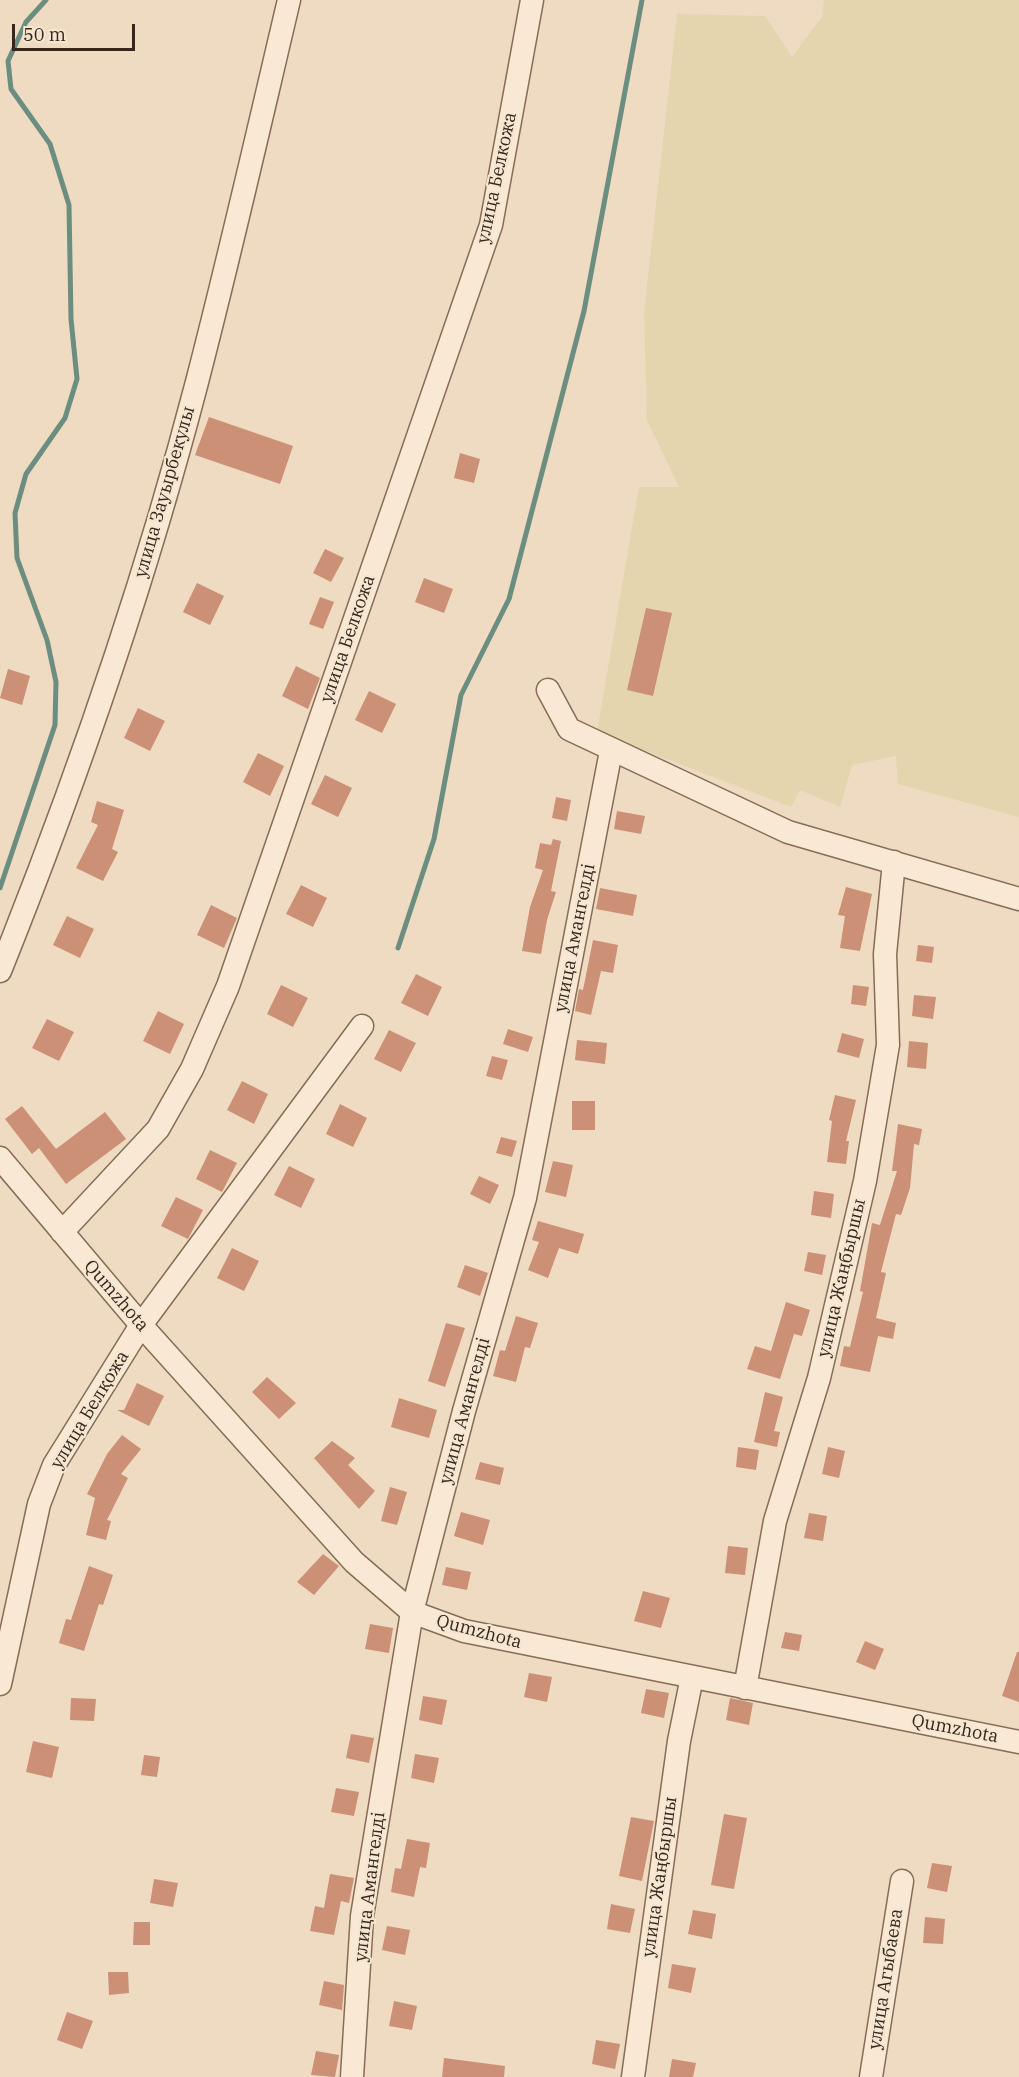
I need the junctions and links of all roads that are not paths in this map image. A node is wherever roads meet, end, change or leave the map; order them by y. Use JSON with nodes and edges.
{"nodes":[{"id":1,"x":289,"y":0,"type":"edge"},
{"id":2,"x":532,"y":0,"type":"edge"},
{"id":3,"x":548,"y":690,"type":"dead end"},
{"id":4,"x":611,"y":751,"type":"junction"},
{"id":5,"x":894,"y":862,"type":"junction"},
{"id":6,"x":1019,"y":899,"type":"edge"},
{"id":7,"x":0,"y":971,"type":"edge"},
{"id":8,"x":362,"y":1026,"type":"dead end"},
{"id":9,"x":0,"y":1158,"type":"edge"},
{"id":10,"x":62,"y":1232,"type":"junction"},
{"id":11,"x":141,"y":1325,"type":"junction"},
{"id":12,"x":411,"y":1612,"type":"junction"},
{"id":13,"x":692,"y":1677,"type":"junction"},
{"id":14,"x":0,"y":1684,"type":"edge"},
{"id":15,"x":745,"y":1688,"type":"junction"},
{"id":16,"x":1019,"y":1742,"type":"edge"},
{"id":17,"x":902,"y":1881,"type":"dead end"},
{"id":18,"x":352,"y":2077,"type":"edge"},
{"id":19,"x":633,"y":2077,"type":"edge"},
{"id":20,"x":871,"y":2077,"type":"edge"}],
"edges":[{"from":1,"to":7,"type":"street","name":"улица Зауырбекулы"},
{"from":2,"to":10,"type":"street","name":"улица Белкожа"},
{"from":3,"to":4,"type":"street"},
{"from":4,"to":5,"type":"street"},
{"from":4,"to":12,"type":"street","name":"улица Амангелді"},
{"from":5,"to":6,"type":"street"},
{"from":5,"to":15,"type":"street","name":"улица Жаңбыршы"},
{"from":8,"to":11,"type":"street","name":"улица Белқожа"},
{"from":9,"to":10,"type":"street","name":"Qumzhota"},
{"from":10,"to":11,"type":"street","name":"Qumzhota"},
{"from":11,"to":12,"type":"street","name":"Qumzhota"},
{"from":11,"to":14,"type":"street","name":"улица Белқожа"},
{"from":12,"to":13,"type":"street","name":"Qumzhota"},
{"from":12,"to":18,"type":"street","name":"улица Амангелді"},
{"from":13,"to":15,"type":"street","name":"Qumzhota"},
{"from":13,"to":19,"type":"street","name":"улица Жаңбыршы"},
{"from":15,"to":16,"type":"street","name":"Qumzhota"},
{"from":17,"to":20,"type":"street","name":"улица Агыбаева"}]}
